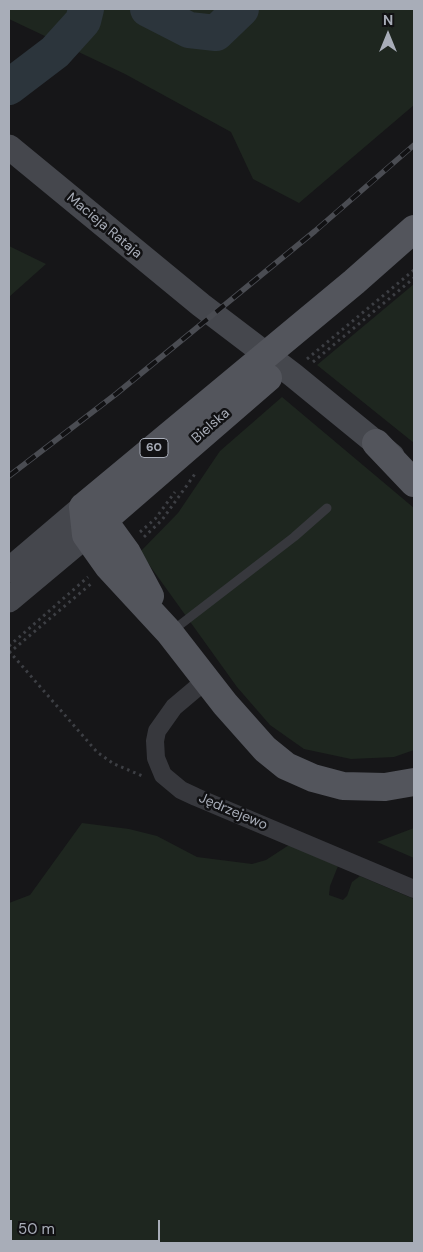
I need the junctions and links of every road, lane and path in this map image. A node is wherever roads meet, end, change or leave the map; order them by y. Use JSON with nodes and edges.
{"nodes":[{"id":1,"x":9,"y":147,"type":"edge"},
{"id":2,"x":414,"y":229,"type":"edge"},
{"id":3,"x":414,"y":254,"type":"edge"},
{"id":4,"x":414,"y":270,"type":"edge"},
{"id":5,"x":414,"y":278,"type":"edge"},
{"id":6,"x":369,"y":296,"type":"junction"},
{"id":7,"x":376,"y":443,"type":"junction"},
{"id":8,"x":414,"y":474,"type":"edge"},
{"id":9,"x":414,"y":483,"type":"edge"},
{"id":10,"x":327,"y":508,"type":"dead end"},
{"id":11,"x":91,"y":521,"type":"junction"},
{"id":12,"x":9,"y":570,"type":"edge"},
{"id":13,"x":9,"y":600,"type":"edge"},
{"id":14,"x":169,"y":632,"type":"junction"},
{"id":15,"x":9,"y":651,"type":"edge"},
{"id":16,"x":206,"y":680,"type":"junction"},
{"id":17,"x":163,"y":775,"type":"junction"},
{"id":18,"x":414,"y":782,"type":"edge"},
{"id":19,"x":414,"y":889,"type":"edge"}],
"edges":[{"from":1,"to":7,"type":"main road","name":"Macieja Rataja"},
{"from":2,"to":6,"type":"main road","name":"Bielska","number":"60"},
{"from":3,"to":6,"type":"main road","name":"Bielska","number":"60"},
{"from":4,"to":6,"type":"path"},
{"from":5,"to":6,"type":"path"},
{"from":6,"to":11,"type":"main road","name":"Bielska","number":"60"},
{"from":7,"to":8,"type":"main road"},
{"from":7,"to":9,"type":"main road"},
{"from":10,"to":14,"type":"lane"},
{"from":11,"to":12,"type":"main road","name":"Bielska","number":"60"},
{"from":11,"to":13,"type":"main road","name":"Bielska","number":"60"},
{"from":11,"to":14,"type":"main road"},
{"from":14,"to":16,"type":"main road"},
{"from":15,"to":17,"type":"path"},
{"from":16,"to":17,"type":"street"},
{"from":16,"to":18,"type":"main road"},
{"from":17,"to":19,"type":"street","name":"Jędrzejewo"}]}
